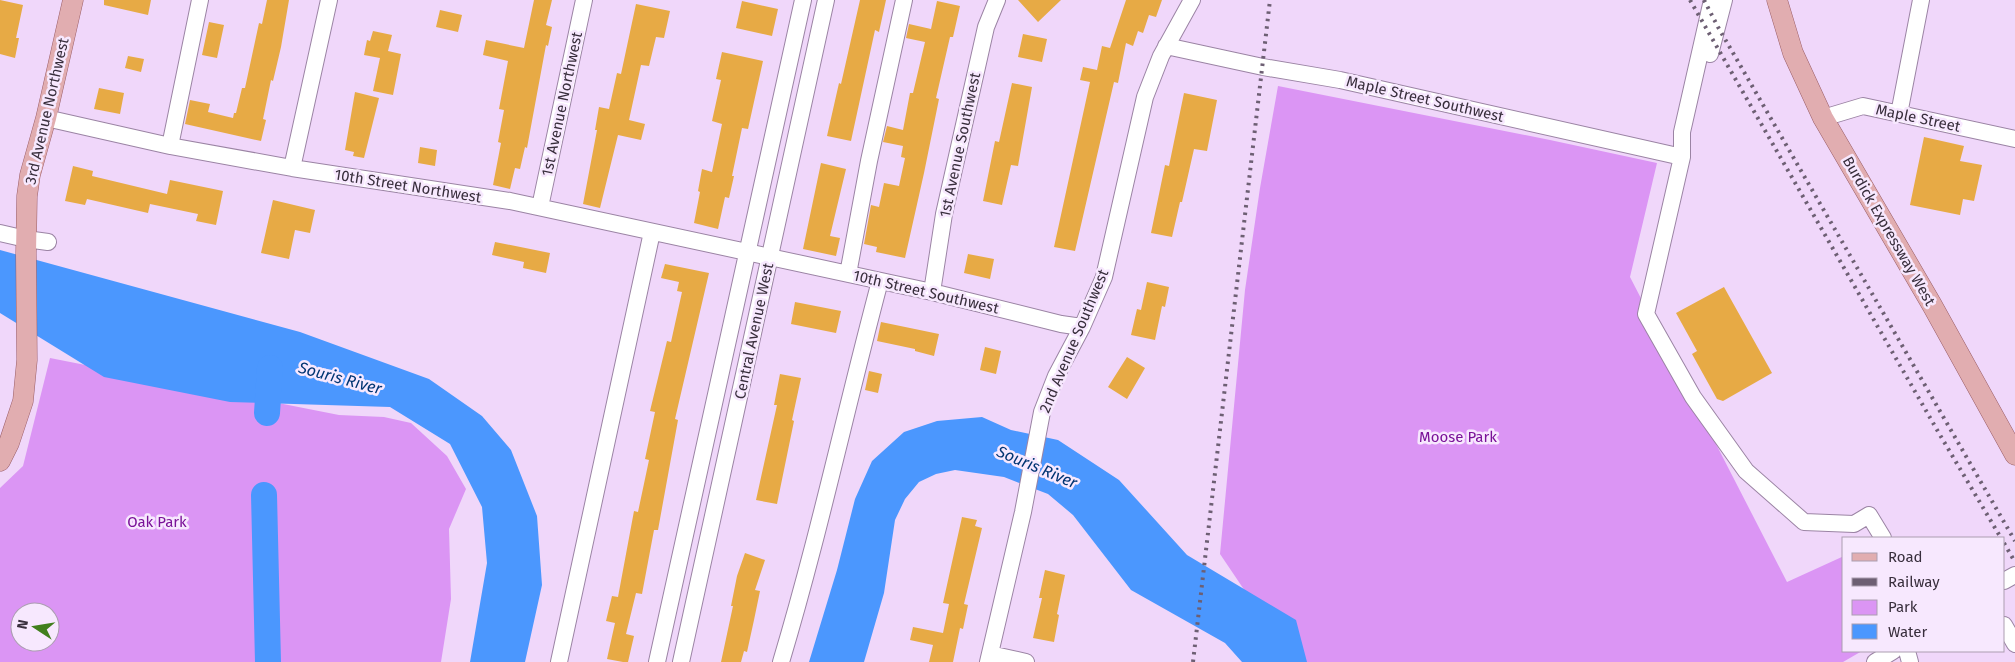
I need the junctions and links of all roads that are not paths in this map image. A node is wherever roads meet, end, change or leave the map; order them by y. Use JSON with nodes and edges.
{"nodes":[{"id":1,"x":73,"y":0,"type":"edge"},
{"id":2,"x":200,"y":0,"type":"edge"},
{"id":3,"x":329,"y":0,"type":"edge"},
{"id":4,"x":584,"y":0,"type":"edge"},
{"id":5,"x":803,"y":0,"type":"edge"},
{"id":6,"x":826,"y":0,"type":"edge"},
{"id":7,"x":904,"y":0,"type":"edge"},
{"id":8,"x":997,"y":0,"type":"edge"},
{"id":9,"x":1192,"y":0,"type":"edge"},
{"id":10,"x":1712,"y":0,"type":"edge"},
{"id":11,"x":1724,"y":0,"type":"edge"},
{"id":12,"x":1777,"y":0,"type":"edge"},
{"id":13,"x":1921,"y":0,"type":"edge"},
{"id":14,"x":1166,"y":46,"type":"junction"},
{"id":15,"x":1899,"y":114,"type":"junction"},
{"id":16,"x":46,"y":118,"type":"junction"},
{"id":17,"x":1823,"y":118,"type":"junction"},
{"id":18,"x":2015,"y":139,"type":"edge"},
{"id":19,"x":170,"y":146,"type":"junction"},
{"id":20,"x":1682,"y":158,"type":"junction"},
{"id":21,"x":292,"y":168,"type":"junction"},
{"id":22,"x":540,"y":207,"type":"junction"},
{"id":23,"x":0,"y":232,"type":"edge"},
{"id":24,"x":652,"y":232,"type":"junction"},
{"id":25,"x":48,"y":242,"type":"dead end"},
{"id":26,"x":26,"y":246,"type":"junction"},
{"id":27,"x":748,"y":252,"type":"junction"},
{"id":28,"x":770,"y":257,"type":"junction"},
{"id":29,"x":848,"y":274,"type":"junction"},
{"id":30,"x":880,"y":281,"type":"junction"},
{"id":31,"x":932,"y":292,"type":"junction"},
{"id":32,"x":1082,"y":327,"type":"junction"},
{"id":33,"x":2015,"y":455,"type":"edge"},
{"id":34,"x":0,"y":461,"type":"edge"},
{"id":35,"x":1883,"y":537,"type":"edge"},
{"id":36,"x":2005,"y":627,"type":"edge"},
{"id":37,"x":2015,"y":644,"type":"edge"},
{"id":38,"x":1891,"y":652,"type":"edge"},
{"id":39,"x":989,"y":658,"type":"edge"},
{"id":40,"x":559,"y":662,"type":"edge"},
{"id":41,"x":656,"y":662,"type":"edge"},
{"id":42,"x":681,"y":662,"type":"edge"},
{"id":43,"x":782,"y":662,"type":"edge"},
{"id":44,"x":1026,"y":662,"type":"edge"},
{"id":45,"x":1875,"y":662,"type":"edge"}],
"edges":[{"from":1,"to":16,"type":"main road","name":"3rd Avenue Northwest"},
{"from":2,"to":19,"type":"street"},
{"from":3,"to":21,"type":"street"},
{"from":4,"to":22,"type":"street","name":"1st Avenue Northwest"},
{"from":5,"to":27,"type":"street","name":"Central Avenue West"},
{"from":6,"to":28,"type":"street","name":"Central Avenue West"},
{"from":7,"to":29,"type":"street"},
{"from":8,"to":31,"type":"street","name":"1st Avenue Southwest"},
{"from":9,"to":14,"type":"street","name":"2nd Avenue Southwest"},
{"from":10,"to":20,"type":"street"},
{"from":11,"to":20,"type":"street"},
{"from":12,"to":17,"type":"main road","name":"Burdick Expressway West"},
{"from":13,"to":15,"type":"street"},
{"from":14,"to":20,"type":"street","name":"Maple Street Southwest"},
{"from":14,"to":32,"type":"street","name":"2nd Avenue Southwest"},
{"from":15,"to":17,"type":"street","name":"Maple Street"},
{"from":15,"to":18,"type":"street","name":"Maple Street"},
{"from":16,"to":19,"type":"street","name":"10th Street Northwest"},
{"from":16,"to":26,"type":"main road","name":"3rd Avenue Northwest"},
{"from":17,"to":33,"type":"main road","name":"Burdick Expressway West"},
{"from":19,"to":21,"type":"street","name":"10th Street Northwest"},
{"from":20,"to":35,"type":"street"},
{"from":21,"to":22,"type":"street","name":"10th Street Northwest"},
{"from":22,"to":24,"type":"street","name":"10th Street Northwest"},
{"from":23,"to":26,"type":"street"},
{"from":24,"to":27,"type":"street","name":"10th Street Northwest"},
{"from":24,"to":40,"type":"street"},
{"from":25,"to":26,"type":"street"},
{"from":26,"to":34,"type":"main road","name":"3rd Avenue Northwest"},
{"from":27,"to":28,"type":"street","name":"10th Street Northwest"},
{"from":27,"to":41,"type":"street","name":"Central Avenue West"},
{"from":28,"to":29,"type":"street","name":"10th Street Southwest"},
{"from":28,"to":42,"type":"street","name":"Central Avenue West"},
{"from":29,"to":30,"type":"street","name":"10th Street Southwest"},
{"from":30,"to":31,"type":"street","name":"10th Street Southwest"},
{"from":30,"to":43,"type":"street"},
{"from":31,"to":32,"type":"street","name":"10th Street Southwest"},
{"from":32,"to":39,"type":"street","name":"2nd Avenue Southwest"},
{"from":36,"to":37,"type":"street"},
{"from":38,"to":45,"type":"street"},
{"from":39,"to":44,"type":"street"}]}
